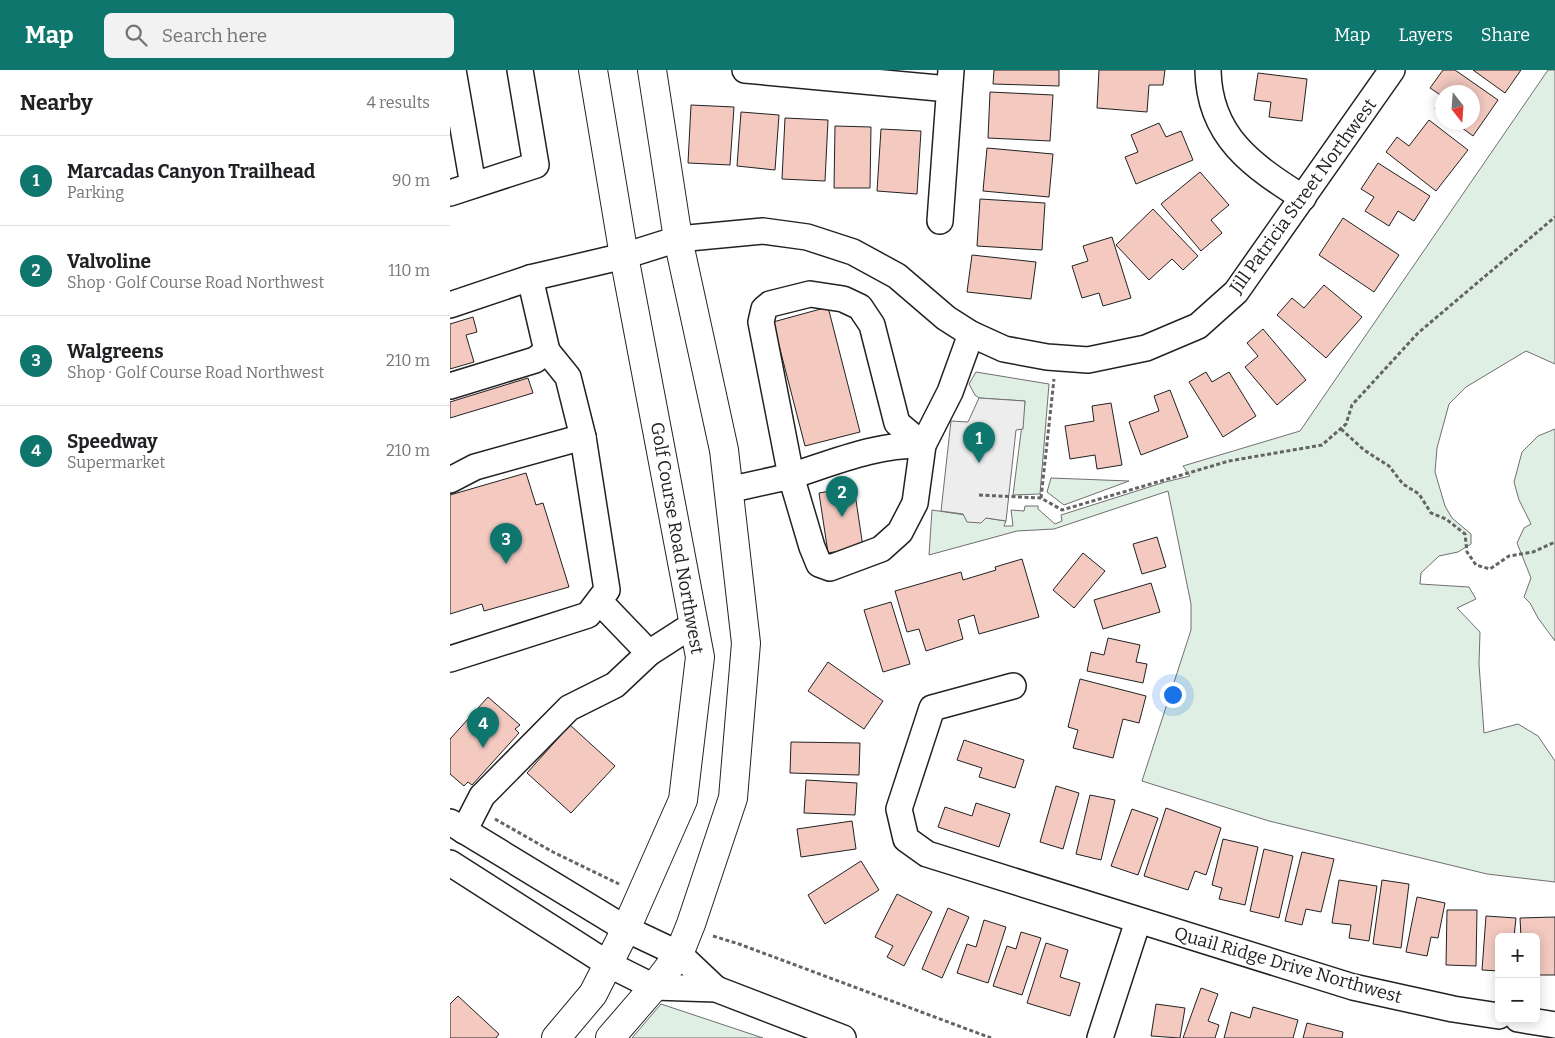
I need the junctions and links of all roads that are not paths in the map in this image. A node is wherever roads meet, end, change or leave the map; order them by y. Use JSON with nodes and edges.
{"nodes":[{"id":1,"x":453,"y":70,"type":"edge"},
{"id":2,"x":520,"y":70,"type":"edge"},
{"id":3,"x":592,"y":70,"type":"edge"},
{"id":4,"x":652,"y":70,"type":"edge"},
{"id":5,"x":746,"y":70,"type":"edge"},
{"id":6,"x":1208,"y":70,"type":"edge"},
{"id":7,"x":1392,"y":70,"type":"edge"},
{"id":8,"x":950,"y":80,"type":"edge"},
{"id":9,"x":455,"y":116,"type":"edge"},
{"id":10,"x":462,"y":189,"type":"edge"},
{"id":11,"x":1303,"y":198,"type":"junction"},
{"id":12,"x":940,"y":221,"type":"dead end"},
{"id":13,"x":678,"y":239,"type":"junction"},
{"id":14,"x":624,"y":256,"type":"junction"},
{"id":15,"x":530,"y":278,"type":"junction"},
{"id":16,"x":450,"y":305,"type":"edge"},
{"id":17,"x":971,"y":334,"type":"junction"},
{"id":18,"x":547,"y":351,"type":"junction"},
{"id":19,"x":450,"y":386,"type":"edge"},
{"id":20,"x":583,"y":437,"type":"junction"},
{"id":21,"x":923,"y":445,"type":"junction"},
{"id":22,"x":450,"y":467,"type":"edge"},
{"id":23,"x":475,"y":467,"type":"junction"},
{"id":24,"x":791,"y":476,"type":"junction"},
{"id":25,"x":450,"y":480,"type":"edge"},
{"id":26,"x":728,"y":490,"type":"junction"},
{"id":27,"x":599,"y":601,"type":"junction"},
{"id":28,"x":694,"y":624,"type":"junction"},
{"id":29,"x":649,"y":653,"type":"junction"},
{"id":30,"x":450,"y":659,"type":"edge"},
{"id":31,"x":1013,"y":686,"type":"dead end"},
{"id":32,"x":457,"y":826,"type":"edge"},
{"id":33,"x":450,"y":863,"type":"edge"},
{"id":34,"x":1138,"y":921,"type":"junction"},
{"id":35,"x":626,"y":929,"type":"junction"},
{"id":36,"x":679,"y":954,"type":"junction"},
{"id":37,"x":608,"y":964,"type":"junction"},
{"id":38,"x":654,"y":987,"type":"junction"},
{"id":39,"x":716,"y":989,"type":"junction"},
{"id":40,"x":1495,"y":1015,"type":"edge"},
{"id":41,"x":1540,"y":1023,"type":"edge"},
{"id":42,"x":1555,"y":1025,"type":"edge"},
{"id":43,"x":556,"y":1038,"type":"edge"},
{"id":44,"x":610,"y":1038,"type":"edge"},
{"id":45,"x":843,"y":1038,"type":"edge"},
{"id":46,"x":1100,"y":1038,"type":"edge"}],
"edges":[{"from":1,"to":9,"type":"street"},
{"from":2,"to":10,"type":"street"},
{"from":3,"to":14,"type":"main road","name":"Golf Course Road Northwest"},
{"from":4,"to":13,"type":"main road"},
{"from":5,"to":8,"type":"street"},
{"from":6,"to":11,"type":"street"},
{"from":7,"to":11,"type":"street","name":"Jill Patricia Street Northwest"},
{"from":8,"to":12,"type":"street"},
{"from":9,"to":10,"type":"street"},
{"from":11,"to":17,"type":"street","name":"Jill Patricia Street Northwest"},
{"from":13,"to":14,"type":"street","name":"Jill Patricia Street Northwest"},
{"from":13,"to":17,"type":"street","name":"Jill Patricia Street Northwest"},
{"from":13,"to":26,"type":"main road"},
{"from":14,"to":15,"type":"street","name":"Jill Patricia Street Northwest"},
{"from":14,"to":28,"type":"main road","name":"Golf Course Road Northwest"},
{"from":15,"to":16,"type":"street","name":"Jill Patricia Street Northwest"},
{"from":15,"to":18,"type":"street"},
{"from":17,"to":21,"type":"street"},
{"from":18,"to":19,"type":"street"},
{"from":18,"to":20,"type":"street"},
{"from":20,"to":23,"type":"street"},
{"from":20,"to":27,"type":"street"},
{"from":21,"to":24,"type":"street"},
{"from":21,"to":24,"type":"street"},
{"from":21,"to":24,"type":"street"},
{"from":22,"to":23,"type":"street"},
{"from":23,"to":25,"type":"street"},
{"from":24,"to":26,"type":"street"},
{"from":26,"to":36,"type":"main road"},
{"from":27,"to":29,"type":"street"},
{"from":27,"to":30,"type":"street"},
{"from":28,"to":29,"type":"street"},
{"from":28,"to":35,"type":"main road","name":"Golf Course Road Northwest"},
{"from":29,"to":32,"type":"street"},
{"from":31,"to":34,"type":"street","name":"Quail Ridge Drive Northwest"},
{"from":32,"to":35,"type":"street"},
{"from":33,"to":37,"type":"street"},
{"from":34,"to":40,"type":"street","name":"Quail Ridge Drive Northwest"},
{"from":34,"to":46,"type":"street"},
{"from":35,"to":36,"type":"street"},
{"from":35,"to":37,"type":"main road","name":"Golf Course Road Northwest"},
{"from":36,"to":38,"type":"main road"},
{"from":36,"to":39,"type":"street"},
{"from":37,"to":38,"type":"street"},
{"from":37,"to":43,"type":"main road","name":"Golf Course Road Northwest"},
{"from":38,"to":39,"type":"street"},
{"from":38,"to":44,"type":"main road"},
{"from":39,"to":45,"type":"street"},
{"from":41,"to":42,"type":"street"}]}
